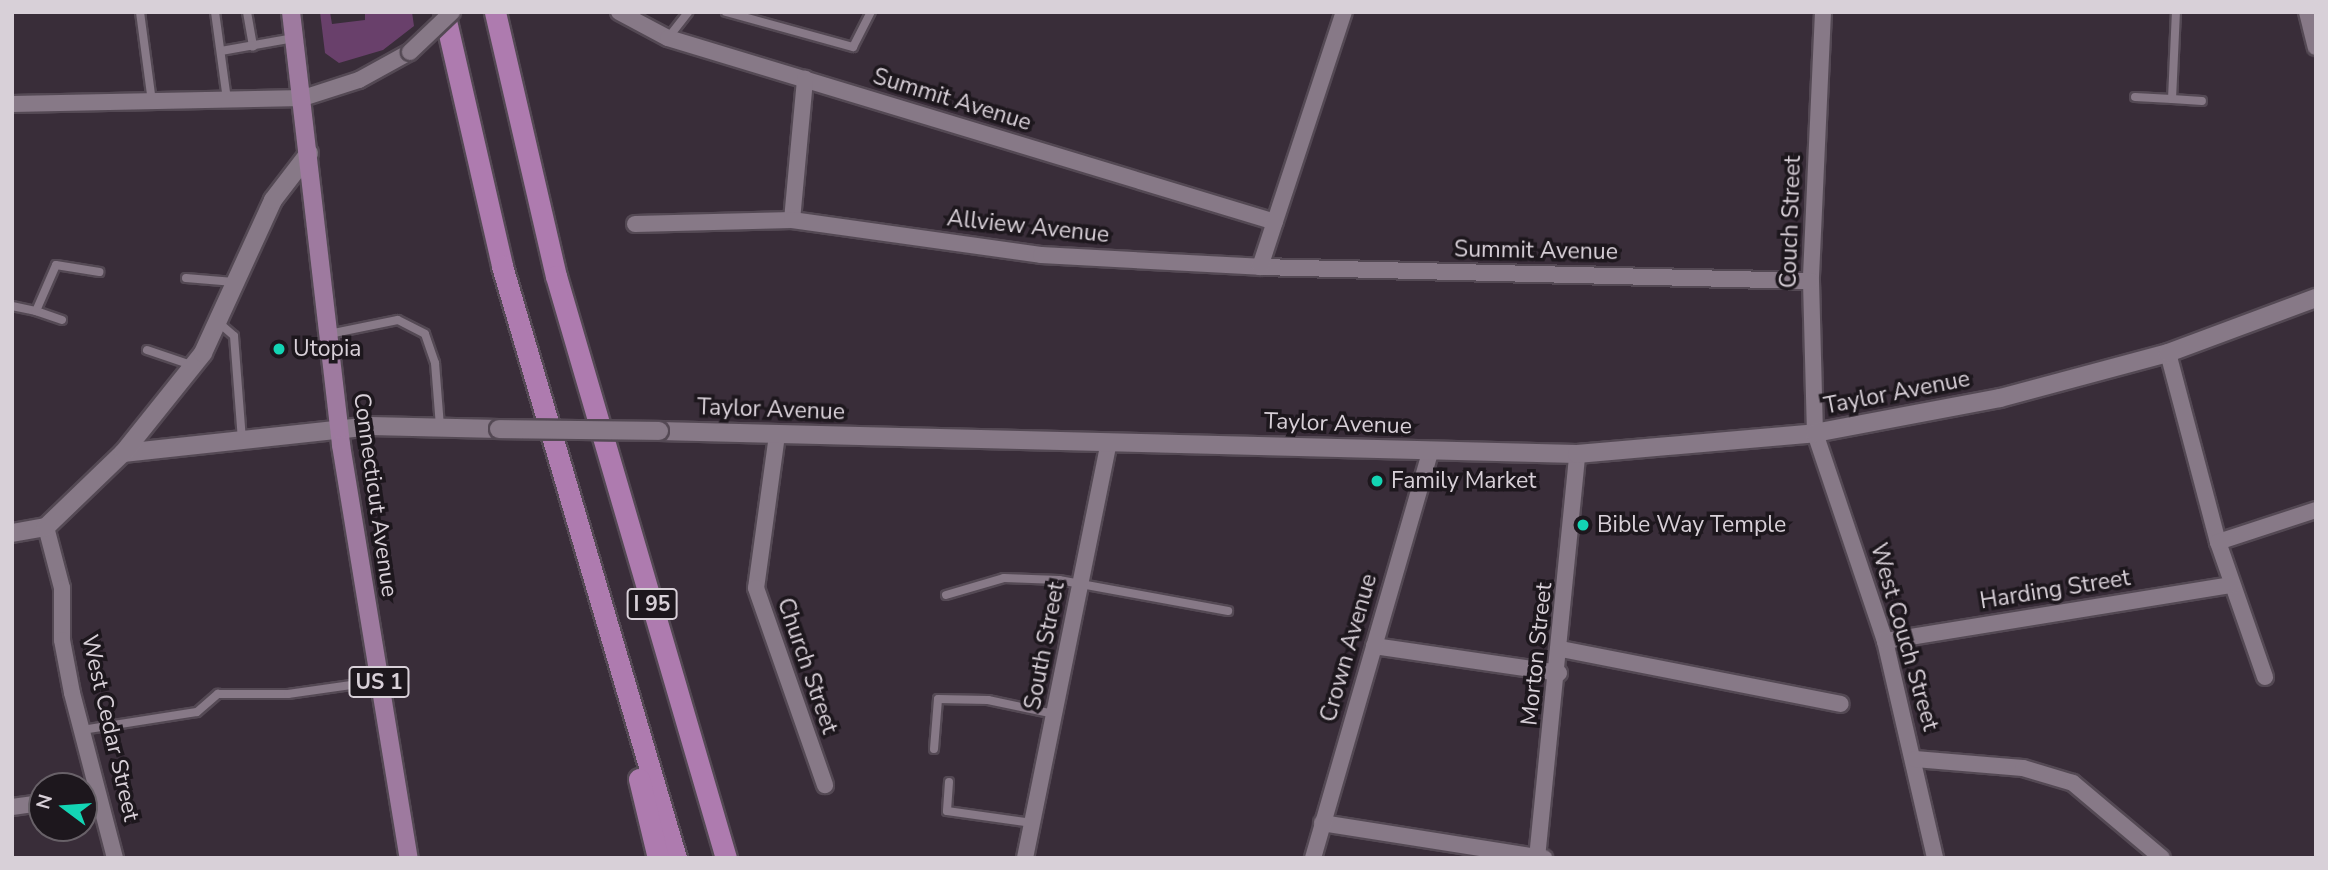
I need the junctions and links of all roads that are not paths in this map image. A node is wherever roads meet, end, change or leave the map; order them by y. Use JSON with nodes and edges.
{"nodes":[{"id":1,"x":140,"y":12,"type":"edge"},
{"id":2,"x":215,"y":12,"type":"edge"},
{"id":3,"x":247,"y":12,"type":"edge"},
{"id":4,"x":291,"y":12,"type":"edge"},
{"id":5,"x":444,"y":12,"type":"edge"},
{"id":6,"x":452,"y":12,"type":"edge"},
{"id":7,"x":619,"y":12,"type":"edge"},
{"id":8,"x":688,"y":12,"type":"edge"},
{"id":9,"x":726,"y":12,"type":"edge"},
{"id":10,"x":871,"y":12,"type":"edge"},
{"id":11,"x":1344,"y":12,"type":"edge"},
{"id":12,"x":1823,"y":12,"type":"edge"},
{"id":13,"x":2176,"y":12,"type":"edge"},
{"id":14,"x":2307,"y":12,"type":"edge"},
{"id":15,"x":746,"y":15,"type":"edge"},
{"id":16,"x":497,"y":18,"type":"edge"},
{"id":17,"x":295,"y":38,"type":"junction"},
{"id":18,"x":667,"y":38,"type":"junction"},
{"id":19,"x":253,"y":46,"type":"junction"},
{"id":20,"x":2316,"y":47,"type":"edge"},
{"id":21,"x":221,"y":51,"type":"junction"},
{"id":22,"x":805,"y":79,"type":"junction"},
{"id":23,"x":2135,"y":97,"type":"dead end"},
{"id":24,"x":303,"y":98,"type":"junction"},
{"id":25,"x":2172,"y":99,"type":"junction"},
{"id":26,"x":227,"y":100,"type":"junction"},
{"id":27,"x":152,"y":102,"type":"junction"},
{"id":28,"x":2202,"y":102,"type":"dead end"},
{"id":29,"x":12,"y":104,"type":"edge"},
{"id":30,"x":309,"y":153,"type":"junction"},
{"id":31,"x":792,"y":220,"type":"junction"},
{"id":32,"x":1275,"y":222,"type":"junction"},
{"id":33,"x":635,"y":224,"type":"dead end"},
{"id":34,"x":1260,"y":267,"type":"junction"},
{"id":35,"x":99,"y":272,"type":"dead end"},
{"id":36,"x":186,"y":278,"type":"dead end"},
{"id":37,"x":1811,"y":281,"type":"junction"},
{"id":38,"x":237,"y":282,"type":"junction"},
{"id":39,"x":2316,"y":298,"type":"edge"},
{"id":40,"x":12,"y":306,"type":"edge"},
{"id":41,"x":36,"y":311,"type":"junction"},
{"id":42,"x":62,"y":320,"type":"dead end"},
{"id":43,"x":218,"y":322,"type":"junction"},
{"id":44,"x":329,"y":334,"type":"junction"},
{"id":45,"x":147,"y":349,"type":"dead end"},
{"id":46,"x":2168,"y":353,"type":"junction"},
{"id":47,"x":191,"y":365,"type":"junction"},
{"id":48,"x":440,"y":427,"type":"junction"},
{"id":49,"x":339,"y":428,"type":"junction"},
{"id":50,"x":1815,"y":433,"type":"junction"},
{"id":51,"x":777,"y":435,"type":"junction"},
{"id":52,"x":242,"y":440,"type":"junction"},
{"id":53,"x":1109,"y":443,"type":"junction"},
{"id":54,"x":1430,"y":452,"type":"junction"},
{"id":55,"x":123,"y":453,"type":"junction"},
{"id":56,"x":1577,"y":454,"type":"junction"},
{"id":57,"x":2316,"y":510,"type":"edge"},
{"id":58,"x":575,"y":515,"type":"junction"},
{"id":59,"x":46,"y":527,"type":"junction"},
{"id":60,"x":12,"y":533,"type":"edge"},
{"id":61,"x":2218,"y":542,"type":"junction"},
{"id":62,"x":2232,"y":585,"type":"junction"},
{"id":63,"x":1080,"y":586,"type":"junction"},
{"id":64,"x":946,"y":595,"type":"dead end"},
{"id":65,"x":1228,"y":611,"type":"dead end"},
{"id":66,"x":1885,"y":640,"type":"junction"},
{"id":67,"x":1374,"y":646,"type":"junction"},
{"id":68,"x":1561,"y":649,"type":"junction"},
{"id":69,"x":1559,"y":673,"type":"junction"},
{"id":70,"x":2265,"y":677,"type":"dead end"},
{"id":71,"x":379,"y":681,"type":"junction"},
{"id":72,"x":1841,"y":704,"type":"dead end"},
{"id":73,"x":1055,"y":714,"type":"junction"},
{"id":74,"x":82,"y":730,"type":"junction"},
{"id":75,"x":934,"y":749,"type":"dead end"},
{"id":76,"x":1915,"y":759,"type":"junction"},
{"id":77,"x":88,"y":772,"type":"edge"},
{"id":78,"x":949,"y":782,"type":"dead end"},
{"id":79,"x":825,"y":785,"type":"dead end"},
{"id":80,"x":98,"y":813,"type":"edge"},
{"id":81,"x":1032,"y":823,"type":"junction"},
{"id":82,"x":1322,"y":823,"type":"junction"},
{"id":83,"x":1539,"y":857,"type":"edge"},
{"id":84,"x":115,"y":858,"type":"edge"},
{"id":85,"x":409,"y":858,"type":"edge"},
{"id":86,"x":659,"y":858,"type":"edge"},
{"id":87,"x":676,"y":858,"type":"edge"},
{"id":88,"x":726,"y":858,"type":"edge"},
{"id":89,"x":1025,"y":858,"type":"edge"},
{"id":90,"x":1313,"y":858,"type":"edge"},
{"id":91,"x":1935,"y":858,"type":"edge"},
{"id":92,"x":2162,"y":858,"type":"edge"}],
"edges":[{"from":1,"to":27,"type":"lane"},
{"from":2,"to":21,"type":"lane"},
{"from":3,"to":19,"type":"lane"},
{"from":4,"to":17,"type":"main road","name":"Connecticut Avenue","number":"US 1"},
{"from":5,"to":58,"type":"highway","number":"I 95"},
{"from":6,"to":24,"type":"street","bridge":true},
{"from":7,"to":18,"type":"street","name":"Summit Avenue"},
{"from":8,"to":18,"type":"lane"},
{"from":9,"to":15,"type":"lane"},
{"from":10,"to":15,"type":"lane"},
{"from":11,"to":32,"type":"street"},
{"from":12,"to":37,"type":"street","name":"Couch Street"},
{"from":13,"to":25,"type":"lane"},
{"from":14,"to":20,"type":"street"},
{"from":16,"to":88,"type":"highway","number":"I 95"},
{"from":17,"to":19,"type":"lane"},
{"from":17,"to":24,"type":"main road","name":"Connecticut Avenue","number":"US 1"},
{"from":18,"to":22,"type":"street","name":"Summit Avenue"},
{"from":19,"to":21,"type":"lane"},
{"from":21,"to":26,"type":"lane"},
{"from":22,"to":31,"type":"street"},
{"from":22,"to":32,"type":"street","name":"Summit Avenue"},
{"from":23,"to":25,"type":"lane"},
{"from":24,"to":26,"type":"street"},
{"from":24,"to":30,"type":"main road","name":"Connecticut Avenue","number":"US 1"},
{"from":25,"to":28,"type":"lane"},
{"from":26,"to":27,"type":"street"},
{"from":27,"to":29,"type":"street"},
{"from":30,"to":38,"type":"street"},
{"from":30,"to":44,"type":"main road","name":"Connecticut Avenue","number":"US 1"},
{"from":31,"to":33,"type":"street","name":"Allview Avenue"},
{"from":31,"to":34,"type":"street","name":"Allview Avenue"},
{"from":32,"to":34,"type":"street"},
{"from":34,"to":37,"type":"street","name":"Summit Avenue"},
{"from":35,"to":41,"type":"lane"},
{"from":36,"to":38,"type":"lane"},
{"from":37,"to":50,"type":"street","name":"Couch Street"},
{"from":38,"to":43,"type":"street"},
{"from":39,"to":46,"type":"street","name":"Taylor Avenue"},
{"from":40,"to":41,"type":"lane"},
{"from":41,"to":42,"type":"lane"},
{"from":43,"to":47,"type":"street"},
{"from":43,"to":52,"type":"lane"},
{"from":44,"to":48,"type":"lane"},
{"from":44,"to":49,"type":"main road","name":"Connecticut Avenue","number":"US 1"},
{"from":45,"to":47,"type":"lane"},
{"from":46,"to":50,"type":"street","name":"Taylor Avenue"},
{"from":46,"to":61,"type":"street"},
{"from":47,"to":55,"type":"street"},
{"from":48,"to":49,"type":"street","name":"Taylor Avenue"},
{"from":48,"to":51,"type":"street","name":"Taylor Avenue","bridge":true},
{"from":49,"to":52,"type":"street","name":"Taylor Avenue"},
{"from":49,"to":71,"type":"main road","name":"Connecticut Avenue","number":"US 1"},
{"from":50,"to":56,"type":"street","name":"Taylor Avenue"},
{"from":50,"to":66,"type":"street","name":"West Couch Street"},
{"from":51,"to":53,"type":"street","name":"Taylor Avenue"},
{"from":51,"to":79,"type":"street","name":"Church Street"},
{"from":52,"to":55,"type":"street","name":"Taylor Avenue"},
{"from":53,"to":54,"type":"street","name":"Taylor Avenue"},
{"from":53,"to":63,"type":"street","name":"South Street"},
{"from":54,"to":56,"type":"street","name":"Taylor Avenue"},
{"from":54,"to":67,"type":"street","name":"Crown Avenue"},
{"from":55,"to":59,"type":"street"},
{"from":56,"to":68,"type":"street","name":"Morton Street"},
{"from":57,"to":61,"type":"street"},
{"from":58,"to":86,"type":"highway"},
{"from":58,"to":87,"type":"highway","number":"I 95"},
{"from":59,"to":60,"type":"street"},
{"from":59,"to":74,"type":"street","name":"West Cedar Street"},
{"from":61,"to":62,"type":"street"},
{"from":62,"to":66,"type":"street","name":"Harding Street"},
{"from":62,"to":70,"type":"street"},
{"from":63,"to":64,"type":"lane"},
{"from":63,"to":65,"type":"lane"},
{"from":63,"to":73,"type":"street","name":"South Street"},
{"from":66,"to":76,"type":"street","name":"West Couch Street"},
{"from":67,"to":69,"type":"street"},
{"from":67,"to":82,"type":"street","name":"Crown Avenue"},
{"from":68,"to":69,"type":"street","name":"Morton Street"},
{"from":68,"to":72,"type":"street"},
{"from":69,"to":83,"type":"street","name":"Morton Street"},
{"from":71,"to":74,"type":"lane"},
{"from":71,"to":85,"type":"main road","name":"Connecticut Avenue","number":"US 1"},
{"from":73,"to":75,"type":"lane"},
{"from":73,"to":81,"type":"street","name":"South Street"},
{"from":74,"to":77,"type":"street","name":"West Cedar Street"},
{"from":76,"to":91,"type":"street","name":"West Couch Street"},
{"from":76,"to":92,"type":"street"},
{"from":78,"to":81,"type":"lane"},
{"from":80,"to":84,"type":"street","name":"West Cedar Street"},
{"from":81,"to":89,"type":"street","name":"South Street"},
{"from":82,"to":83,"type":"street"},
{"from":82,"to":90,"type":"street","name":"Crown Avenue"}]}
